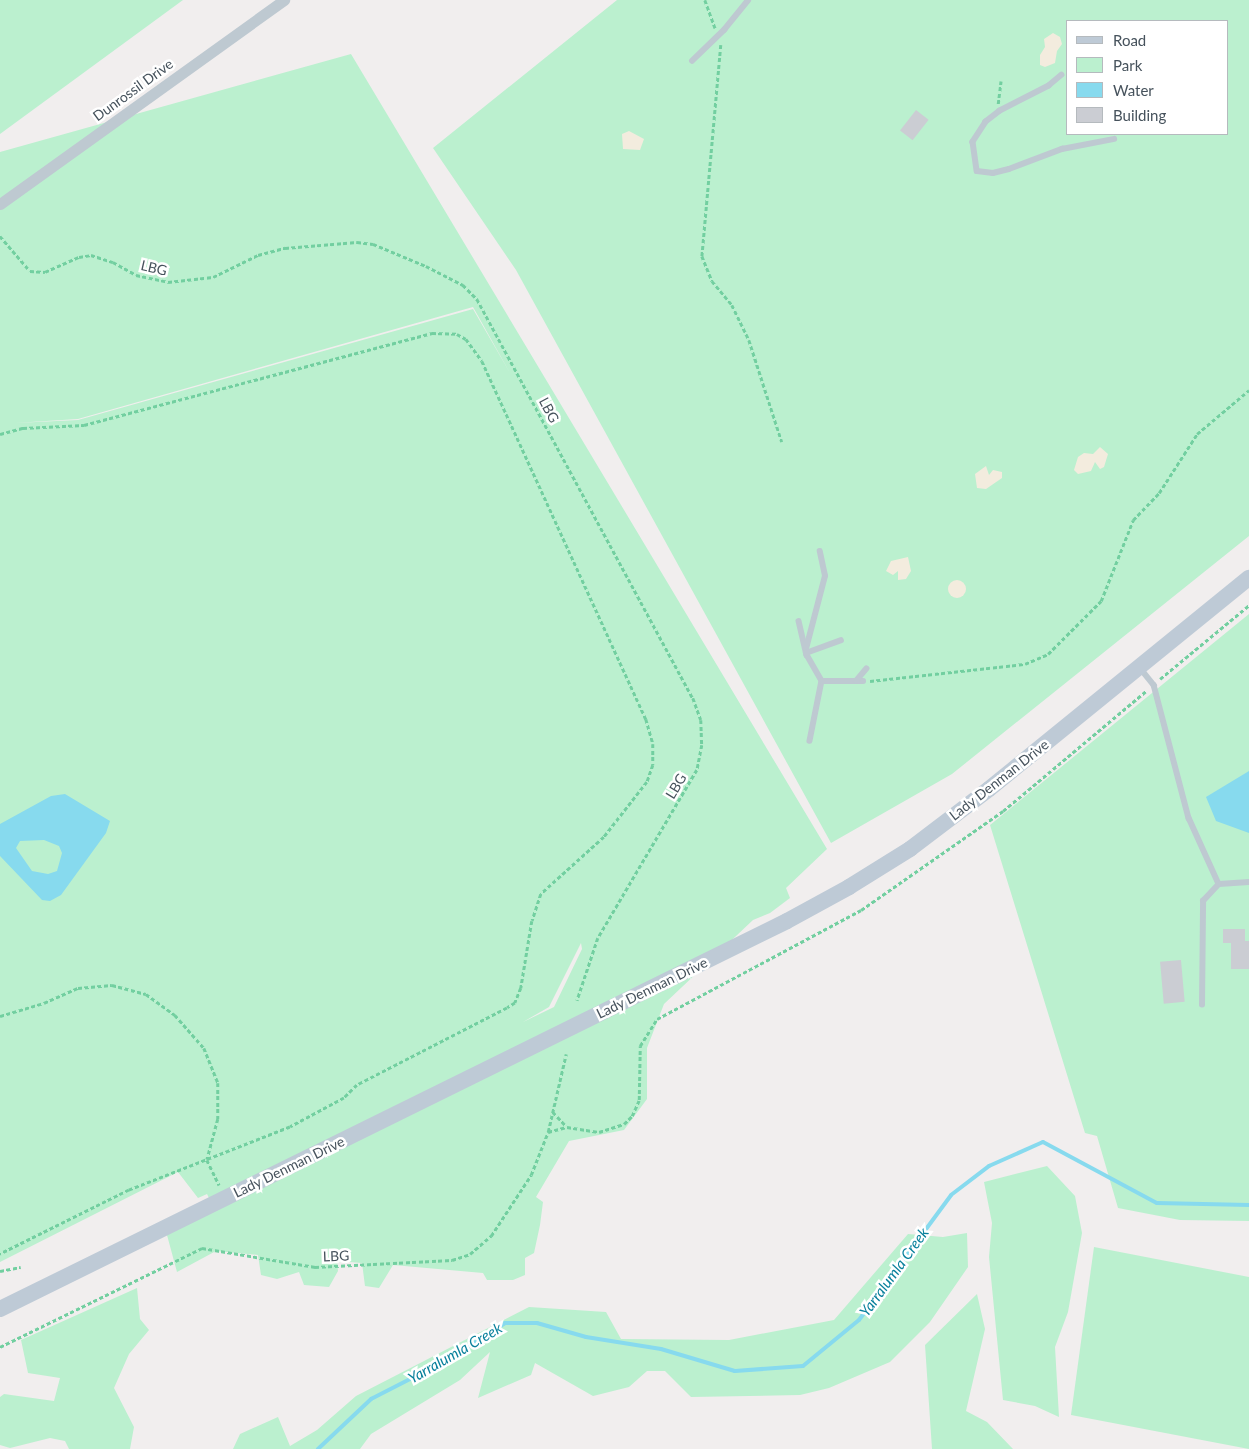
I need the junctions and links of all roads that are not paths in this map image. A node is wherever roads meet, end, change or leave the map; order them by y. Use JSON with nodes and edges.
{"nodes":[{"id":1,"x":284,"y":0,"type":"edge"},
{"id":2,"x":748,"y":0,"type":"edge"},
{"id":3,"x":692,"y":61,"type":"dead end"},
{"id":4,"x":1062,"y":75,"type":"dead end"},
{"id":5,"x":1114,"y":140,"type":"dead end"},
{"id":6,"x":0,"y":204,"type":"edge"},
{"id":7,"x":820,"y":552,"type":"dead end"},
{"id":8,"x":1249,"y":578,"type":"edge"},
{"id":9,"x":798,"y":621,"type":"dead end"},
{"id":10,"x":841,"y":640,"type":"dead end"},
{"id":11,"x":806,"y":652,"type":"junction"},
{"id":12,"x":1140,"y":667,"type":"junction"},
{"id":13,"x":866,"y":669,"type":"dead end"},
{"id":14,"x":822,"y":681,"type":"junction"},
{"id":15,"x":856,"y":681,"type":"junction"},
{"id":16,"x":864,"y":681,"type":"road end"},
{"id":17,"x":810,"y":741,"type":"dead end"},
{"id":18,"x":1249,"y":882,"type":"edge"},
{"id":19,"x":1219,"y":884,"type":"junction"},
{"id":20,"x":1202,"y":1006,"type":"dead end"},
{"id":21,"x":0,"y":1309,"type":"edge"}],
"edges":[{"from":1,"to":6,"type":"street","name":"Dunrossil Drive"},
{"from":2,"to":3,"type":"lane"},
{"from":4,"to":5,"type":"lane"},
{"from":7,"to":11,"type":"lane"},
{"from":8,"to":12,"type":"street","name":"Lady Denman Drive"},
{"from":9,"to":11,"type":"lane"},
{"from":10,"to":11,"type":"lane"},
{"from":11,"to":14,"type":"lane"},
{"from":12,"to":19,"type":"lane"},
{"from":12,"to":21,"type":"street","name":"Lady Denman Drive"},
{"from":13,"to":15,"type":"lane"},
{"from":14,"to":15,"type":"lane"},
{"from":14,"to":17,"type":"lane"},
{"from":15,"to":16,"type":"lane"},
{"from":18,"to":19,"type":"lane"},
{"from":19,"to":20,"type":"lane"}]}
